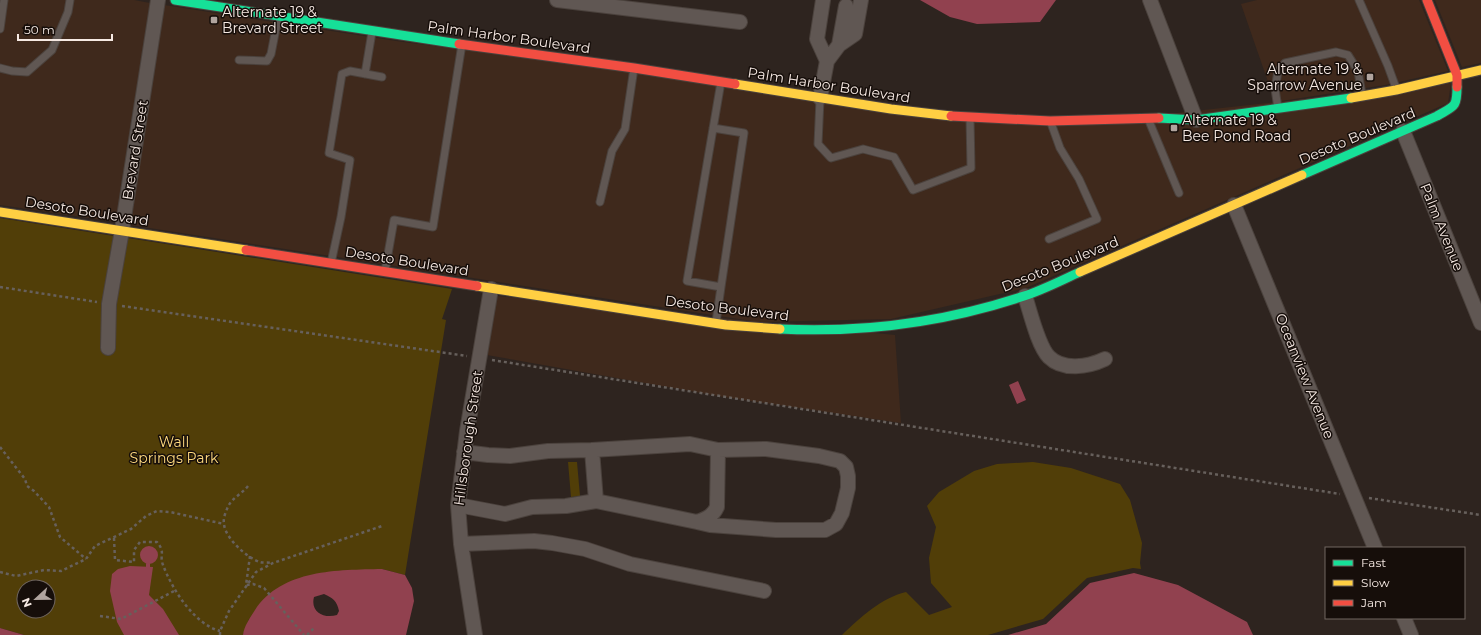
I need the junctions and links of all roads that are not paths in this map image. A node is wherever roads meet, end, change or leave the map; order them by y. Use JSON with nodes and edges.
{"nodes":[{"id":1,"x":4,"y":0,"type":"edge"},
{"id":2,"x":70,"y":0,"type":"edge"},
{"id":3,"x":158,"y":0,"type":"edge"},
{"id":4,"x":175,"y":0,"type":"edge"},
{"id":5,"x":557,"y":0,"type":"edge"},
{"id":6,"x":823,"y":0,"type":"edge"},
{"id":7,"x":861,"y":0,"type":"edge"},
{"id":8,"x":1150,"y":0,"type":"edge"},
{"id":9,"x":1359,"y":0,"type":"edge"},
{"id":10,"x":1427,"y":0,"type":"edge"},
{"id":11,"x":846,"y":6,"type":"dead end"},
{"id":12,"x":278,"y":16,"type":"junction"},
{"id":13,"x":740,"y":22,"type":"dead end"},
{"id":14,"x":0,"y":29,"type":"edge"},
{"id":15,"x":372,"y":31,"type":"junction"},
{"id":16,"x":462,"y":44,"type":"junction"},
{"id":17,"x":839,"y":45,"type":"junction"},
{"id":18,"x":239,"y":60,"type":"dead end"},
{"id":19,"x":827,"y":61,"type":"junction"},
{"id":20,"x":0,"y":68,"type":"edge"},
{"id":21,"x":634,"y":68,"type":"junction"},
{"id":22,"x":1481,"y":70,"type":"edge"},
{"id":23,"x":365,"y":74,"type":"junction"},
{"id":24,"x":1457,"y":75,"type":"junction"},
{"id":25,"x":382,"y":77,"type":"dead end"},
{"id":26,"x":721,"y":82,"type":"junction"},
{"id":27,"x":1396,"y":90,"type":"junction"},
{"id":28,"x":1362,"y":96,"type":"junction"},
{"id":29,"x":820,"y":98,"type":"junction"},
{"id":30,"x":1278,"y":108,"type":"junction"},
{"id":31,"x":970,"y":118,"type":"junction"},
{"id":32,"x":1148,"y":118,"type":"junction"},
{"id":33,"x":1196,"y":120,"type":"junction"},
{"id":34,"x":1050,"y":121,"type":"junction"},
{"id":35,"x":713,"y":128,"type":"junction"},
{"id":36,"x":1403,"y":131,"type":"junction"},
{"id":37,"x":1179,"y":193,"type":"dead end"},
{"id":38,"x":600,"y":202,"type":"dead end"},
{"id":39,"x":1234,"y":204,"type":"junction"},
{"id":40,"x":0,"y":212,"type":"edge"},
{"id":41,"x":122,"y":230,"type":"junction"},
{"id":42,"x":1049,"y":239,"type":"dead end"},
{"id":43,"x":331,"y":263,"type":"junction"},
{"id":44,"x":385,"y":272,"type":"junction"},
{"id":45,"x":721,"y":287,"type":"junction"},
{"id":46,"x":492,"y":289,"type":"junction"},
{"id":47,"x":1025,"y":296,"type":"junction"},
{"id":48,"x":1481,"y":323,"type":"edge"},
{"id":49,"x":716,"y":324,"type":"junction"},
{"id":50,"x":108,"y":348,"type":"dead end"},
{"id":51,"x":1104,"y":360,"type":"dead end"},
{"id":52,"x":592,"y":450,"type":"junction"},
{"id":53,"x":718,"y":450,"type":"junction"},
{"id":54,"x":464,"y":452,"type":"junction"},
{"id":55,"x":596,"y":501,"type":"junction"},
{"id":56,"x":458,"y":505,"type":"junction"},
{"id":57,"x":697,"y":522,"type":"junction"},
{"id":58,"x":461,"y":544,"type":"junction"},
{"id":59,"x":1375,"y":547,"type":"edge"},
{"id":60,"x":764,"y":591,"type":"dead end"},
{"id":61,"x":1404,"y":619,"type":"edge"},
{"id":62,"x":475,"y":635,"type":"edge"},
{"id":63,"x":1411,"y":635,"type":"edge"}],
"edges":[{"from":1,"to":14,"type":"lane"},
{"from":2,"to":20,"type":"lane"},
{"from":3,"to":41,"type":"street","name":"Brevard Street"},
{"from":4,"to":12,"type":"street","name":"Palm Harbor Boulevard"},
{"from":5,"to":13,"type":"street"},
{"from":6,"to":19,"type":"street"},
{"from":7,"to":17,"type":"street"},
{"from":8,"to":33,"type":"street"},
{"from":9,"to":27,"type":"lane"},
{"from":10,"to":24,"type":"street"},
{"from":11,"to":17,"type":"street"},
{"from":12,"to":15,"type":"street","name":"Palm Harbor Boulevard"},
{"from":12,"to":18,"type":"lane"},
{"from":15,"to":16,"type":"street","name":"Palm Harbor Boulevard"},
{"from":15,"to":23,"type":"lane"},
{"from":16,"to":21,"type":"street","name":"Palm Harbor Boulevard"},
{"from":16,"to":44,"type":"lane"},
{"from":17,"to":19,"type":"street"},
{"from":19,"to":29,"type":"street"},
{"from":21,"to":26,"type":"street","name":"Palm Harbor Boulevard"},
{"from":21,"to":38,"type":"lane"},
{"from":22,"to":24,"type":"street","name":"Palm Harbor Boulevard"},
{"from":23,"to":25,"type":"lane"},
{"from":23,"to":43,"type":"lane"},
{"from":24,"to":27,"type":"street","name":"Palm Harbor Boulevard"},
{"from":24,"to":36,"type":"street","name":"Desoto Boulevard"},
{"from":26,"to":29,"type":"street","name":"Palm Harbor Boulevard"},
{"from":26,"to":35,"type":"lane"},
{"from":27,"to":28,"type":"street","name":"Palm Harbor Boulevard"},
{"from":28,"to":30,"type":"street","name":"Palm Harbor Boulevard"},
{"from":28,"to":30,"type":"lane"},
{"from":29,"to":31,"type":"street","name":"Palm Harbor Boulevard"},
{"from":29,"to":31,"type":"lane"},
{"from":30,"to":33,"type":"street","name":"Palm Harbor Boulevard"},
{"from":31,"to":34,"type":"street","name":"Palm Harbor Boulevard"},
{"from":32,"to":33,"type":"street","name":"Palm Harbor Boulevard"},
{"from":32,"to":34,"type":"street","name":"Palm Harbor Boulevard"},
{"from":32,"to":37,"type":"lane"},
{"from":34,"to":42,"type":"lane"},
{"from":35,"to":45,"type":"lane"},
{"from":35,"to":45,"type":"lane"},
{"from":36,"to":39,"type":"street","name":"Desoto Boulevard"},
{"from":36,"to":48,"type":"street","name":"Palm Avenue"},
{"from":39,"to":47,"type":"street","name":"Desoto Boulevard"},
{"from":39,"to":59,"type":"street","name":"Oceanview Avenue"},
{"from":40,"to":41,"type":"street","name":"Desoto Boulevard"},
{"from":41,"to":43,"type":"street","name":"Desoto Boulevard"},
{"from":41,"to":50,"type":"street","name":"Brevard Street"},
{"from":43,"to":44,"type":"street","name":"Desoto Boulevard"},
{"from":44,"to":46,"type":"street","name":"Desoto Boulevard"},
{"from":45,"to":49,"type":"lane"},
{"from":46,"to":49,"type":"street","name":"Desoto Boulevard"},
{"from":46,"to":54,"type":"street","name":"Hillsborough Street"},
{"from":47,"to":49,"type":"street","name":"Desoto Boulevard"},
{"from":47,"to":51,"type":"street"},
{"from":52,"to":53,"type":"street"},
{"from":52,"to":54,"type":"street"},
{"from":52,"to":55,"type":"street"},
{"from":53,"to":57,"type":"street"},
{"from":53,"to":57,"type":"street"},
{"from":54,"to":56,"type":"street","name":"Hillsborough Street"},
{"from":55,"to":56,"type":"street"},
{"from":55,"to":57,"type":"street"},
{"from":56,"to":58,"type":"street","name":"Hillsborough Street"},
{"from":58,"to":60,"type":"street"},
{"from":58,"to":62,"type":"street","name":"Hillsborough Street"},
{"from":61,"to":63,"type":"street"}]}
